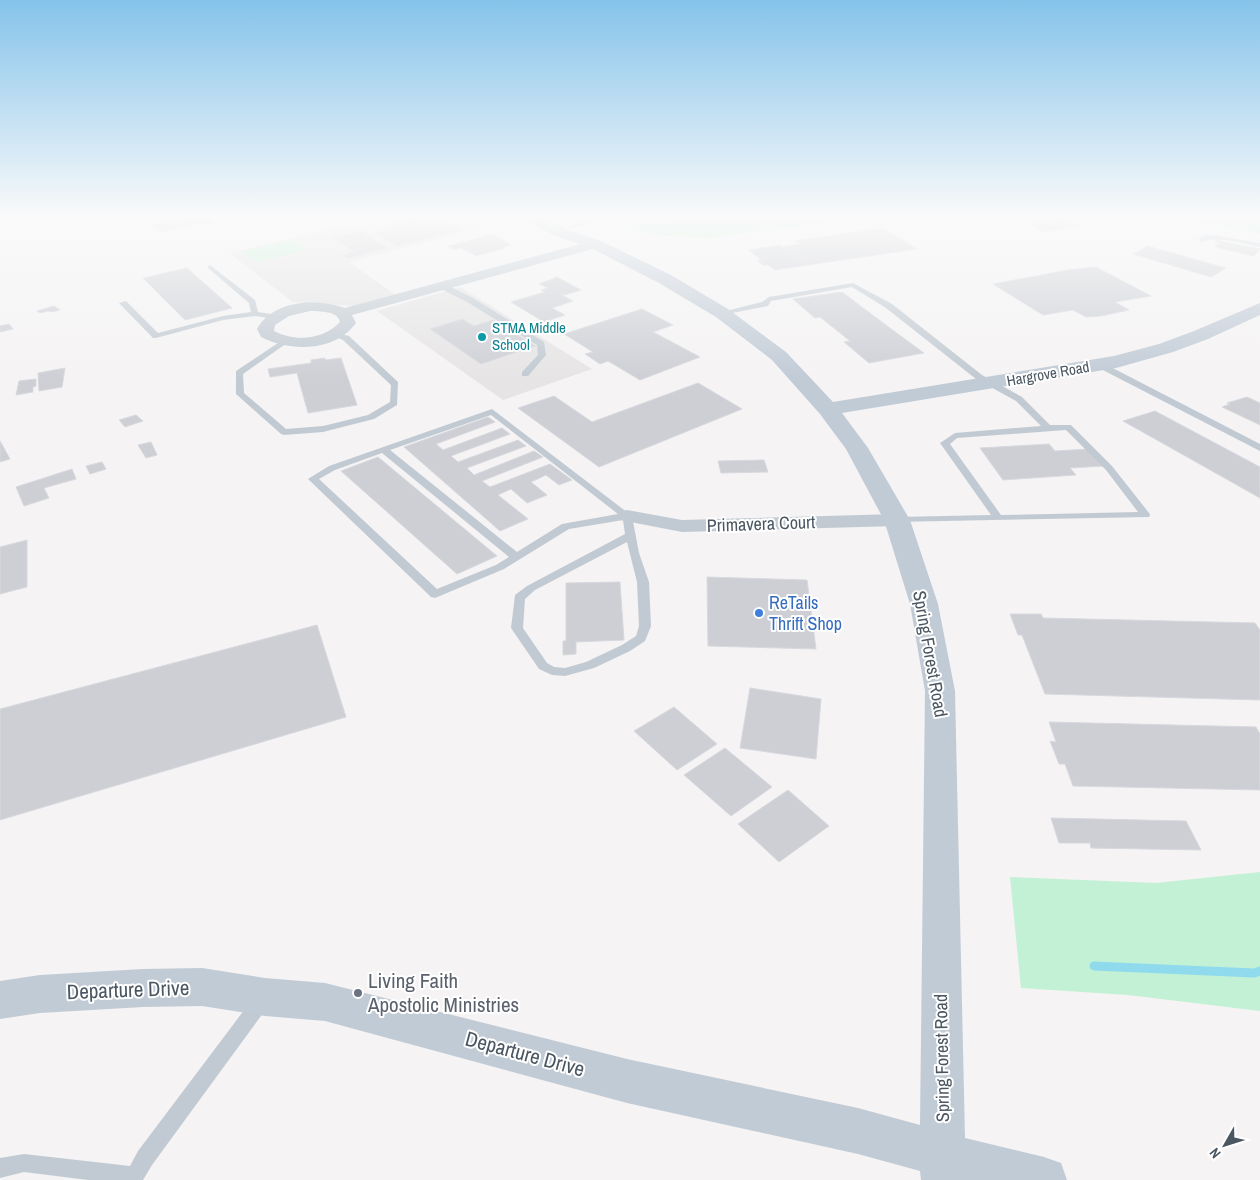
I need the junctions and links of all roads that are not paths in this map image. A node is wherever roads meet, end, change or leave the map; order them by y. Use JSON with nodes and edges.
{"nodes":[{"id":1,"x":214,"y":270,"type":"edge"},
{"id":2,"x":500,"y":270,"type":"edge"},
{"id":3,"x":647,"y":270,"type":"edge"},
{"id":4,"x":442,"y":286,"type":"junction"},
{"id":5,"x":123,"y":303,"type":"dead end"},
{"id":6,"x":1260,"y":308,"type":"edge"},
{"id":7,"x":344,"y":313,"type":"junction"},
{"id":8,"x":722,"y":313,"type":"junction"},
{"id":9,"x":255,"y":314,"type":"junction"},
{"id":10,"x":274,"y":317,"type":"junction"},
{"id":11,"x":341,"y":336,"type":"junction"},
{"id":12,"x":279,"y":345,"type":"junction"},
{"id":13,"x":1100,"y":365,"type":"junction"},
{"id":14,"x":525,"y":374,"type":"dead end"},
{"id":15,"x":990,"y":384,"type":"junction"},
{"id":16,"x":828,"y":409,"type":"junction"},
{"id":17,"x":1048,"y":428,"type":"junction"},
{"id":18,"x":1260,"y":448,"type":"edge"},
{"id":19,"x":383,"y":450,"type":"junction"},
{"id":20,"x":998,"y":518,"type":"junction"},
{"id":21,"x":897,"y":520,"type":"junction"},
{"id":22,"x":629,"y":525,"type":"junction"},
{"id":23,"x":516,"y":557,"type":"junction"},
{"id":24,"x":265,"y":997,"type":"junction"},
{"id":25,"x":0,"y":1000,"type":"edge"},
{"id":26,"x":944,"y":1167,"type":"edge"},
{"id":27,"x":0,"y":1168,"type":"edge"},
{"id":28,"x":134,"y":1178,"type":"edge"},
{"id":29,"x":1044,"y":1180,"type":"edge"}],
"edges":[{"from":1,"to":9,"type":"lane"},
{"from":2,"to":4,"type":"street"},
{"from":3,"to":8,"type":"main road","name":"Spring Forest Road"},
{"from":4,"to":7,"type":"street"},
{"from":4,"to":14,"type":"lane"},
{"from":5,"to":9,"type":"lane"},
{"from":6,"to":13,"type":"main road","name":"Hargrove Road"},
{"from":7,"to":10,"type":"street"},
{"from":7,"to":11,"type":"street"},
{"from":8,"to":15,"type":"lane"},
{"from":8,"to":16,"type":"main road","name":"Spring Forest Road"},
{"from":9,"to":10,"type":"lane"},
{"from":10,"to":12,"type":"street"},
{"from":11,"to":12,"type":"street"},
{"from":11,"to":12,"type":"lane"},
{"from":13,"to":15,"type":"main road","name":"Hargrove Road"},
{"from":13,"to":18,"type":"lane"},
{"from":15,"to":16,"type":"main road","name":"Hargrove Road"},
{"from":15,"to":17,"type":"lane"},
{"from":16,"to":21,"type":"main road","name":"Spring Forest Road"},
{"from":17,"to":20,"type":"lane"},
{"from":17,"to":20,"type":"lane"},
{"from":19,"to":22,"type":"lane"},
{"from":19,"to":23,"type":"lane"},
{"from":19,"to":23,"type":"lane"},
{"from":20,"to":21,"type":"lane"},
{"from":21,"to":22,"type":"street","name":"Primavera Court"},
{"from":21,"to":26,"type":"main road","name":"Spring Forest Road"},
{"from":22,"to":22,"type":"lane"},
{"from":22,"to":23,"type":"lane"},
{"from":24,"to":25,"type":"main road","name":"Departure Drive"},
{"from":24,"to":26,"type":"main road","name":"Departure Drive"},
{"from":24,"to":28,"type":"lane"},
{"from":26,"to":29,"type":"main road","name":"Departure Drive"},
{"from":27,"to":28,"type":"lane"}]}
